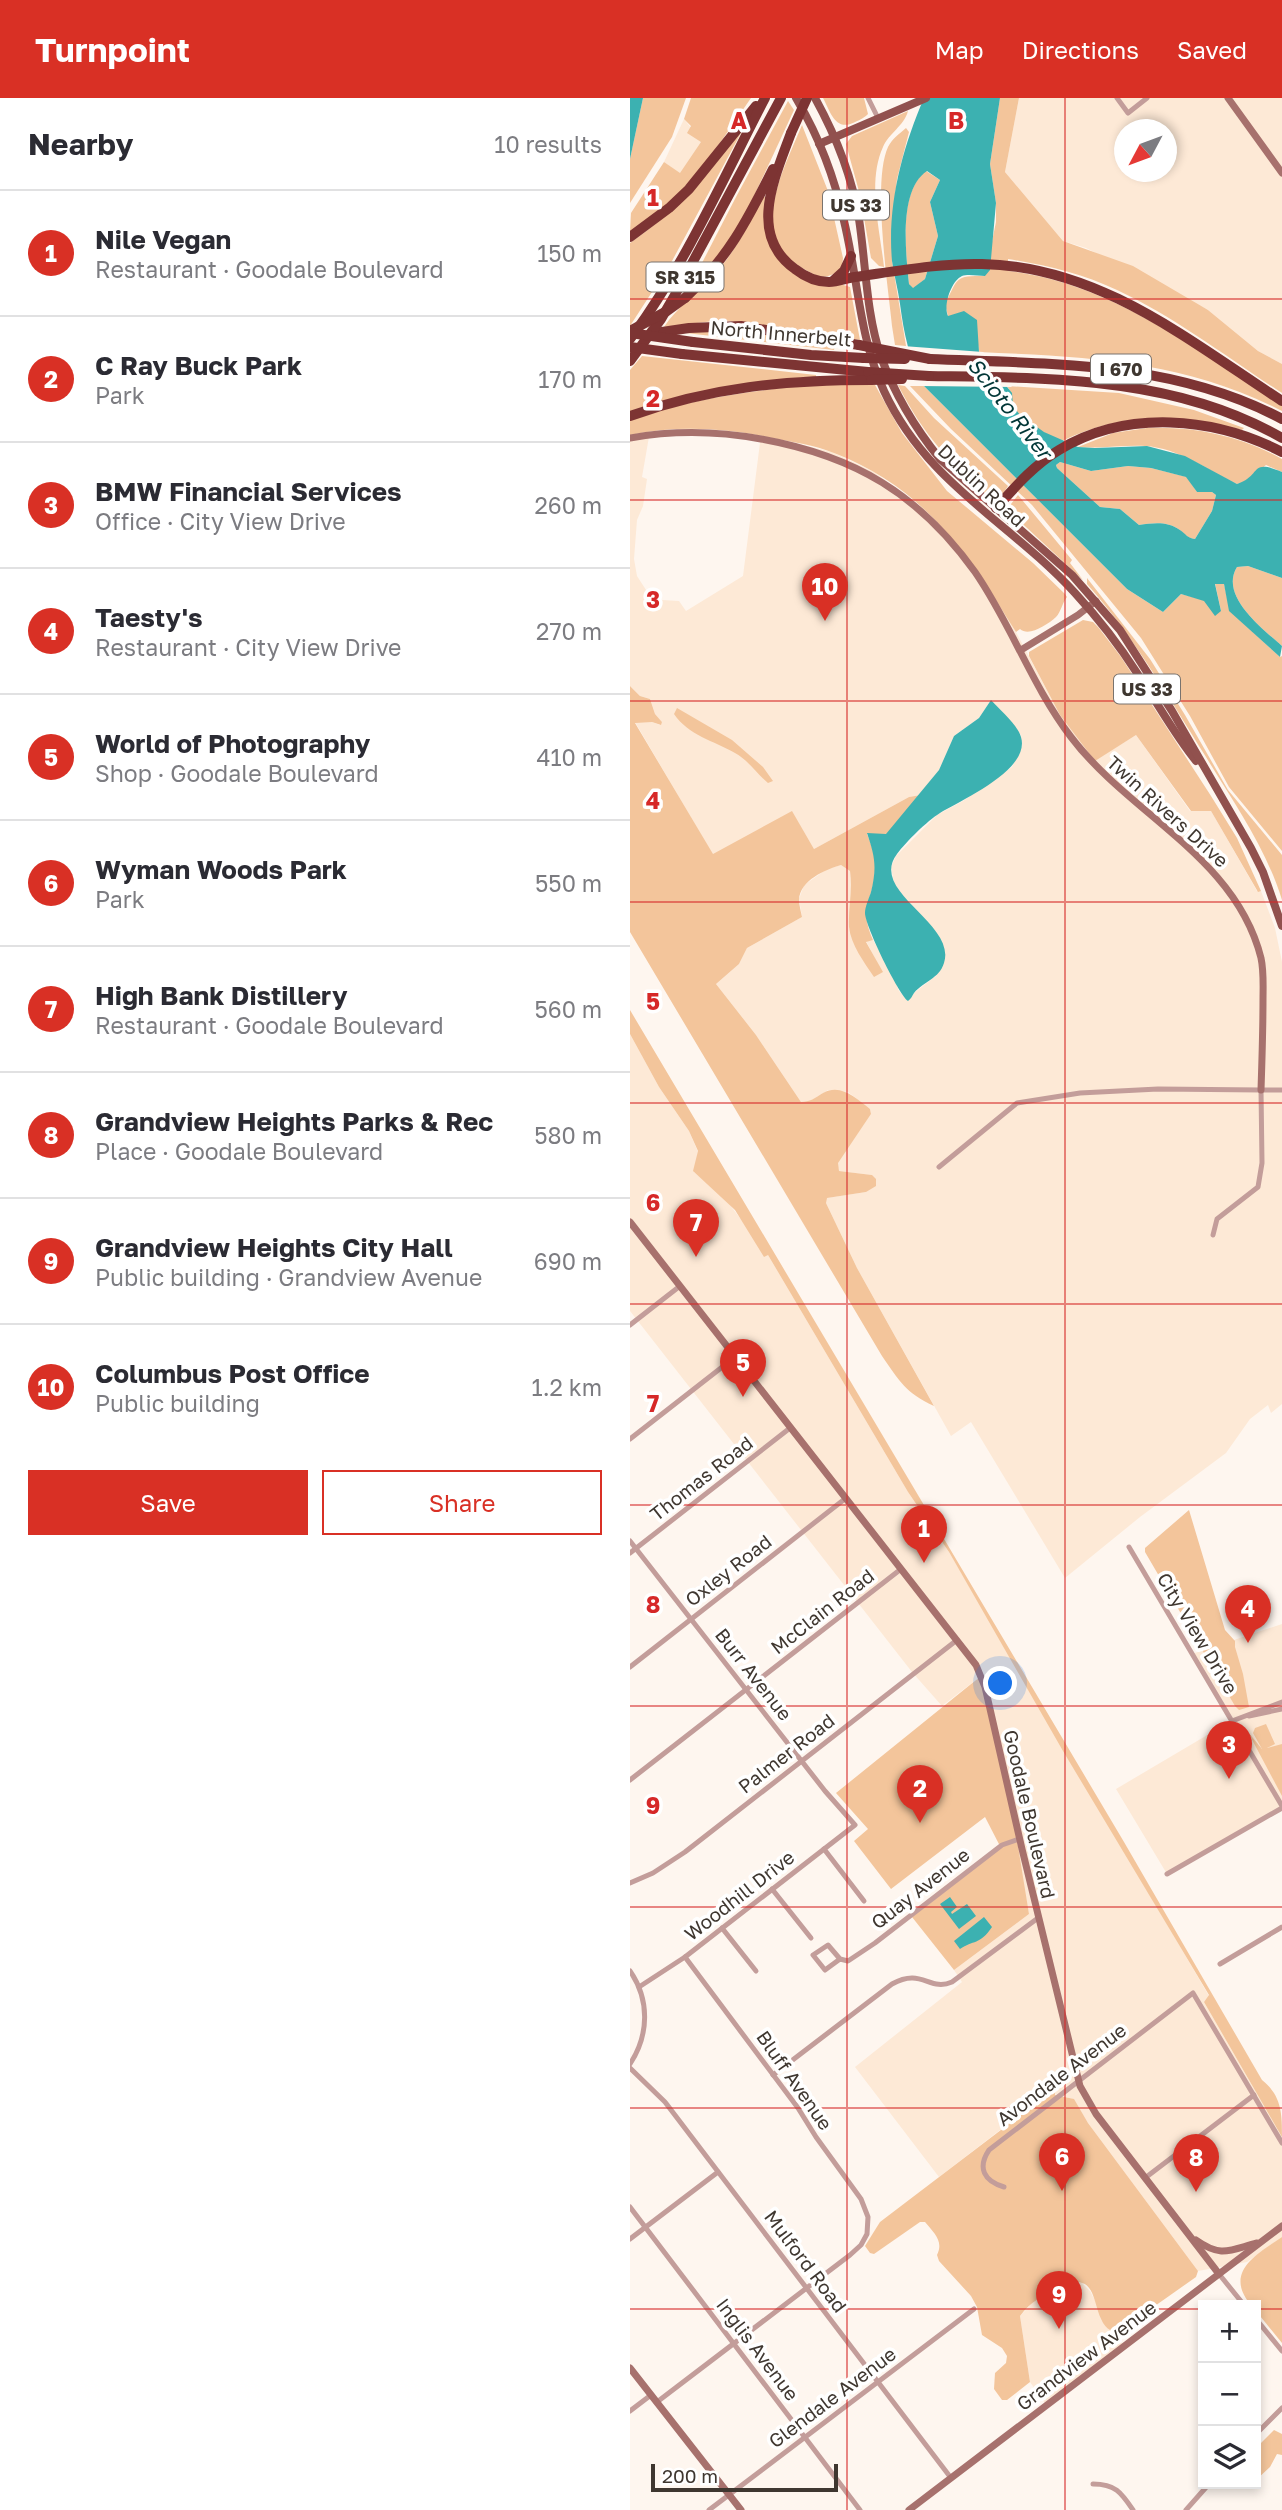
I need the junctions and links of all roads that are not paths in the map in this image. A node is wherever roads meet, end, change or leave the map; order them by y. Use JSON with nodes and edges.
{"nodes":[{"id":1,"x":764,"y":98,"type":"edge"},
{"id":2,"x":796,"y":98,"type":"edge"},
{"id":3,"x":807,"y":98,"type":"edge"},
{"id":4,"x":815,"y":98,"type":"edge"},
{"id":5,"x":868,"y":98,"type":"edge"},
{"id":6,"x":926,"y":98,"type":"edge"},
{"id":7,"x":1116,"y":98,"type":"edge"},
{"id":8,"x":1147,"y":98,"type":"edge"},
{"id":9,"x":1228,"y":98,"type":"edge"},
{"id":10,"x":779,"y":103,"type":"edge"},
{"id":11,"x":877,"y":118,"type":"junction"},
{"id":12,"x":791,"y":133,"type":"junction"},
{"id":13,"x":834,"y":137,"type":"junction"},
{"id":14,"x":819,"y":144,"type":"junction"},
{"id":15,"x":1282,"y":173,"type":"edge"},
{"id":16,"x":630,"y":237,"type":"edge"},
{"id":17,"x":851,"y":256,"type":"junction"},
{"id":18,"x":860,"y":277,"type":"junction"},
{"id":19,"x":832,"y":281,"type":"junction"},
{"id":20,"x":630,"y":332,"type":"edge"},
{"id":21,"x":630,"y":339,"type":"edge"},
{"id":22,"x":630,"y":345,"type":"edge"},
{"id":23,"x":930,"y":359,"type":"junction"},
{"id":24,"x":630,"y":361,"type":"edge"},
{"id":25,"x":870,"y":376,"type":"junction"},
{"id":26,"x":1282,"y":401,"type":"edge"},
{"id":27,"x":891,"y":405,"type":"junction"},
{"id":28,"x":630,"y":416,"type":"edge"},
{"id":29,"x":1282,"y":419,"type":"edge"},
{"id":30,"x":630,"y":438,"type":"edge"},
{"id":31,"x":1282,"y":438,"type":"edge"},
{"id":32,"x":1282,"y":452,"type":"edge"},
{"id":33,"x":996,"y":508,"type":"junction"},
{"id":34,"x":1096,"y":601,"type":"junction"},
{"id":35,"x":1088,"y":607,"type":"junction"},
{"id":36,"x":1021,"y":650,"type":"junction"},
{"id":37,"x":1205,"y":771,"type":"junction"},
{"id":38,"x":1282,"y":926,"type":"edge"},
{"id":39,"x":1261,"y":1090,"type":"junction"},
{"id":40,"x":1282,"y":1090,"type":"edge"},
{"id":41,"x":939,"y":1167,"type":"dead end"},
{"id":42,"x":630,"y":1222,"type":"edge"},
{"id":43,"x":1213,"y":1235,"type":"dead end"},
{"id":44,"x":680,"y":1286,"type":"junction"},
{"id":45,"x":630,"y":1325,"type":"edge"},
{"id":46,"x":735,"y":1357,"type":"junction"},
{"id":47,"x":790,"y":1428,"type":"junction"},
{"id":48,"x":630,"y":1439,"type":"edge"},
{"id":49,"x":846,"y":1498,"type":"junction"},
{"id":50,"x":630,"y":1541,"type":"edge"},
{"id":51,"x":1129,"y":1547,"type":"dead end"},
{"id":52,"x":633,"y":1551,"type":"edge"},
{"id":53,"x":901,"y":1570,"type":"junction"},
{"id":54,"x":691,"y":1620,"type":"junction"},
{"id":55,"x":957,"y":1640,"type":"junction"},
{"id":56,"x":630,"y":1667,"type":"edge"},
{"id":57,"x":746,"y":1690,"type":"junction"},
{"id":58,"x":1282,"y":1702,"type":"edge"},
{"id":59,"x":1282,"y":1709,"type":"edge"},
{"id":60,"x":1246,"y":1716,"type":"junction"},
{"id":61,"x":1232,"y":1721,"type":"junction"},
{"id":62,"x":801,"y":1761,"type":"junction"},
{"id":63,"x":630,"y":1780,"type":"edge"},
{"id":64,"x":1282,"y":1807,"type":"edge"},
{"id":65,"x":855,"y":1825,"type":"joint"},
{"id":66,"x":1019,"y":1839,"type":"junction"},
{"id":67,"x":824,"y":1849,"type":"junction"},
{"id":68,"x":1167,"y":1874,"type":"dead end"},
{"id":69,"x":630,"y":1882,"type":"edge"},
{"id":70,"x":772,"y":1889,"type":"junction"},
{"id":71,"x":864,"y":1901,"type":"dead end"},
{"id":72,"x":1038,"y":1919,"type":"junction"},
{"id":73,"x":1282,"y":1927,"type":"edge"},
{"id":74,"x":722,"y":1928,"type":"junction"},
{"id":75,"x":811,"y":1938,"type":"dead end"},
{"id":76,"x":685,"y":1957,"type":"junction"},
{"id":77,"x":839,"y":1959,"type":"junction"},
{"id":78,"x":1220,"y":1964,"type":"dead end"},
{"id":79,"x":630,"y":1971,"type":"edge"},
{"id":80,"x":756,"y":1971,"type":"dead end"},
{"id":81,"x":639,"y":1987,"type":"junction"},
{"id":82,"x":630,"y":2066,"type":"edge"},
{"id":83,"x":773,"y":2075,"type":"junction"},
{"id":84,"x":1079,"y":2081,"type":"junction"},
{"id":85,"x":1254,"y":2095,"type":"junction"},
{"id":86,"x":1282,"y":2143,"type":"edge"},
{"id":87,"x":718,"y":2172,"type":"junction"},
{"id":88,"x":1145,"y":2178,"type":"junction"},
{"id":89,"x":1004,"y":2187,"type":"dead end"},
{"id":90,"x":630,"y":2207,"type":"edge"},
{"id":91,"x":1282,"y":2226,"type":"edge"},
{"id":92,"x":645,"y":2227,"type":"junction"},
{"id":93,"x":1184,"y":2229,"type":"junction"},
{"id":94,"x":630,"y":2239,"type":"edge"},
{"id":95,"x":1261,"y":2241,"type":"junction"},
{"id":96,"x":1219,"y":2274,"type":"junction"},
{"id":97,"x":807,"y":2288,"type":"junction"},
{"id":98,"x":1240,"y":2300,"type":"edge"},
{"id":99,"x":974,"y":2309,"type":"dead end"},
{"id":100,"x":1261,"y":2325,"type":"edge"},
{"id":101,"x":734,"y":2344,"type":"junction"},
{"id":102,"x":1282,"y":2351,"type":"edge"},
{"id":103,"x":630,"y":2368,"type":"edge"},
{"id":104,"x":878,"y":2382,"type":"junction"},
{"id":105,"x":651,"y":2395,"type":"junction"},
{"id":106,"x":657,"y":2402,"type":"junction"},
{"id":107,"x":1282,"y":2408,"type":"edge"},
{"id":108,"x":630,"y":2411,"type":"edge"},
{"id":109,"x":1261,"y":2429,"type":"edge"},
{"id":110,"x":805,"y":2438,"type":"junction"},
{"id":111,"x":951,"y":2478,"type":"junction"},
{"id":112,"x":1093,"y":2484,"type":"dead end"},
{"id":113,"x":1205,"y":2489,"type":"edge"},
{"id":114,"x":729,"y":2495,"type":"junction"},
{"id":115,"x":709,"y":2510,"type":"edge"},
{"id":116,"x":741,"y":2510,"type":"edge"},
{"id":117,"x":860,"y":2510,"type":"edge"},
{"id":118,"x":909,"y":2510,"type":"edge"},
{"id":119,"x":1133,"y":2510,"type":"edge"},
{"id":120,"x":1186,"y":2510,"type":"edge"}],
"edges":[{"from":1,"to":16,"type":"highway"},
{"from":1,"to":21,"type":"highway","number":"SR 315"},
{"from":2,"to":14,"type":"main road","name":"Dublin Road","number":"US 33"},
{"from":3,"to":12,"type":"highway","bridge":true},
{"from":4,"to":13,"type":"main road","name":"Dublin Road","number":"US 33"},
{"from":5,"to":11,"type":"street"},
{"from":6,"to":11,"type":"main road"},
{"from":7,"to":8,"type":"street"},
{"from":9,"to":15,"type":"main road"},
{"from":10,"to":24,"type":"highway","number":"SR 315"},
{"from":11,"to":13,"type":"main road"},
{"from":12,"to":19,"type":"highway"},
{"from":12,"to":20,"type":"highway","bridge":true},
{"from":13,"to":14,"type":"main road"},
{"from":13,"to":18,"type":"main road","name":"Dublin Road","number":"US 33"},
{"from":14,"to":17,"type":"main road","name":"Dublin Road","number":"US 33"},
{"from":17,"to":18,"type":"main road","name":"Dublin Road","number":"US 33"},
{"from":17,"to":19,"type":"highway"},
{"from":18,"to":19,"type":"highway"},
{"from":18,"to":26,"type":"highway"},
{"from":18,"to":27,"type":"main road","name":"Dublin Road","number":"US 33"},
{"from":18,"to":33,"type":"main road","name":"Dublin Road","number":"US 33"},
{"from":20,"to":23,"type":"highway","name":"North Innerbelt","number":"I 670","bridge":true},
{"from":22,"to":23,"type":"highway","bridge":true},
{"from":22,"to":25,"type":"highway","name":"North Innerbelt","bridge":true},
{"from":23,"to":29,"type":"highway","number":"I 670"},
{"from":25,"to":28,"type":"highway"},
{"from":25,"to":31,"type":"highway","number":"I 670","bridge":true},
{"from":27,"to":33,"type":"main road"},
{"from":27,"to":35,"type":"main road","name":"Dublin Road","number":"US 33"},
{"from":30,"to":36,"type":"main road","name":"Twin Rivers Drive"},
{"from":32,"to":33,"type":"highway"},
{"from":33,"to":34,"type":"main road","name":"Dublin Road","number":"US 33"},
{"from":34,"to":35,"type":"main road"},
{"from":34,"to":37,"type":"main road","name":"Dublin Road","number":"US 33"},
{"from":35,"to":36,"type":"main road"},
{"from":35,"to":37,"type":"main road","name":"Dublin Road","number":"US 33"},
{"from":36,"to":39,"type":"main road","name":"Twin Rivers Drive"},
{"from":37,"to":38,"type":"main road","name":"Dublin Road","number":"US 33"},
{"from":39,"to":40,"type":"street"},
{"from":39,"to":41,"type":"street"},
{"from":39,"to":43,"type":"street"},
{"from":42,"to":44,"type":"main road","name":"Goodale Boulevard"},
{"from":44,"to":45,"type":"street"},
{"from":44,"to":46,"type":"main road","name":"Goodale Boulevard"},
{"from":46,"to":47,"type":"main road","name":"Goodale Boulevard"},
{"from":46,"to":48,"type":"street"},
{"from":47,"to":49,"type":"main road","name":"Goodale Boulevard"},
{"from":47,"to":52,"type":"street","name":"Thomas Road"},
{"from":49,"to":53,"type":"main road","name":"Goodale Boulevard"},
{"from":49,"to":54,"type":"street","name":"Oxley Road"},
{"from":50,"to":52,"type":"street","name":"Burr Avenue"},
{"from":51,"to":61,"type":"street","name":"City View Drive"},
{"from":52,"to":54,"type":"street","name":"Burr Avenue"},
{"from":53,"to":55,"type":"main road","name":"Goodale Boulevard"},
{"from":53,"to":57,"type":"street","name":"McClain Road"},
{"from":54,"to":56,"type":"street","name":"Oxley Road"},
{"from":54,"to":57,"type":"street","name":"Burr Avenue"},
{"from":55,"to":62,"type":"street","name":"Palmer Road"},
{"from":55,"to":66,"type":"main road","name":"Goodale Boulevard"},
{"from":57,"to":62,"type":"street","name":"Burr Avenue"},
{"from":57,"to":63,"type":"street","name":"McClain Road"},
{"from":58,"to":60,"type":"street"},
{"from":59,"to":60,"type":"street"},
{"from":60,"to":61,"type":"street"},
{"from":61,"to":64,"type":"street","name":"City View Drive"},
{"from":62,"to":65,"type":"street","name":"Burr Avenue"},
{"from":62,"to":69,"type":"street","name":"Palmer Road"},
{"from":64,"to":68,"type":"street"},
{"from":65,"to":67,"type":"street","name":"Woodhill Drive"},
{"from":66,"to":72,"type":"main road","name":"Goodale Boulevard"},
{"from":66,"to":77,"type":"street","name":"Quay Avenue"},
{"from":67,"to":70,"type":"street","name":"Woodhill Drive"},
{"from":67,"to":71,"type":"street"},
{"from":70,"to":74,"type":"street","name":"Woodhill Drive"},
{"from":70,"to":75,"type":"street"},
{"from":72,"to":83,"type":"street"},
{"from":72,"to":84,"type":"main road","name":"Goodale Boulevard"},
{"from":73,"to":78,"type":"street"},
{"from":74,"to":76,"type":"street","name":"Woodhill Drive"},
{"from":74,"to":80,"type":"street"},
{"from":76,"to":81,"type":"street","name":"Woodhill Drive"},
{"from":76,"to":83,"type":"street","name":"Bluff Avenue"},
{"from":77,"to":77,"type":"street","name":"Quay Avenue"},
{"from":79,"to":81,"type":"street","name":"Mulford Road"},
{"from":81,"to":82,"type":"street","name":"Mulford Road"},
{"from":82,"to":87,"type":"street","name":"Mulford Road"},
{"from":83,"to":97,"type":"street","name":"Bluff Avenue"},
{"from":84,"to":85,"type":"street","name":"Avondale Avenue"},
{"from":84,"to":88,"type":"main road","name":"Goodale Boulevard"},
{"from":84,"to":89,"type":"street","name":"Avondale Avenue"},
{"from":85,"to":86,"type":"street"},
{"from":85,"to":88,"type":"street"},
{"from":87,"to":92,"type":"street"},
{"from":87,"to":97,"type":"street","name":"Mulford Road"},
{"from":88,"to":93,"type":"main road","name":"Goodale Boulevard"},
{"from":90,"to":92,"type":"street","name":"Inglis Avenue"},
{"from":91,"to":95,"type":"main road","name":"Grandview Avenue"},
{"from":92,"to":94,"type":"street"},
{"from":92,"to":101,"type":"street","name":"Inglis Avenue"},
{"from":93,"to":95,"type":"main road"},
{"from":93,"to":96,"type":"main road","name":"Goodale Boulevard"},
{"from":95,"to":96,"type":"main road","name":"Grandview Avenue"},
{"from":96,"to":98,"type":"street","name":"Goodale Boulevard"},
{"from":96,"to":111,"type":"main road","name":"Grandview Avenue"},
{"from":97,"to":101,"type":"street"},
{"from":97,"to":104,"type":"street","name":"Mulford Road"},
{"from":99,"to":104,"type":"street","name":"Glendale Avenue"},
{"from":100,"to":102,"type":"street"},
{"from":101,"to":106,"type":"street"},
{"from":101,"to":110,"type":"street","name":"Inglis Avenue"},
{"from":103,"to":105,"type":"main road"},
{"from":104,"to":110,"type":"street","name":"Glendale Avenue"},
{"from":104,"to":111,"type":"street","name":"Mulford Road"},
{"from":105,"to":106,"type":"main road"},
{"from":105,"to":108,"type":"street"},
{"from":106,"to":114,"type":"main road"},
{"from":107,"to":109,"type":"street"},
{"from":110,"to":114,"type":"street","name":"Glendale Avenue"},
{"from":110,"to":117,"type":"street","name":"Inglis Avenue"},
{"from":111,"to":118,"type":"main road","name":"Grandview Avenue"},
{"from":112,"to":119,"type":"street"},
{"from":113,"to":120,"type":"street"},
{"from":114,"to":115,"type":"street","name":"Glendale Avenue"},
{"from":114,"to":116,"type":"main road"}]}
